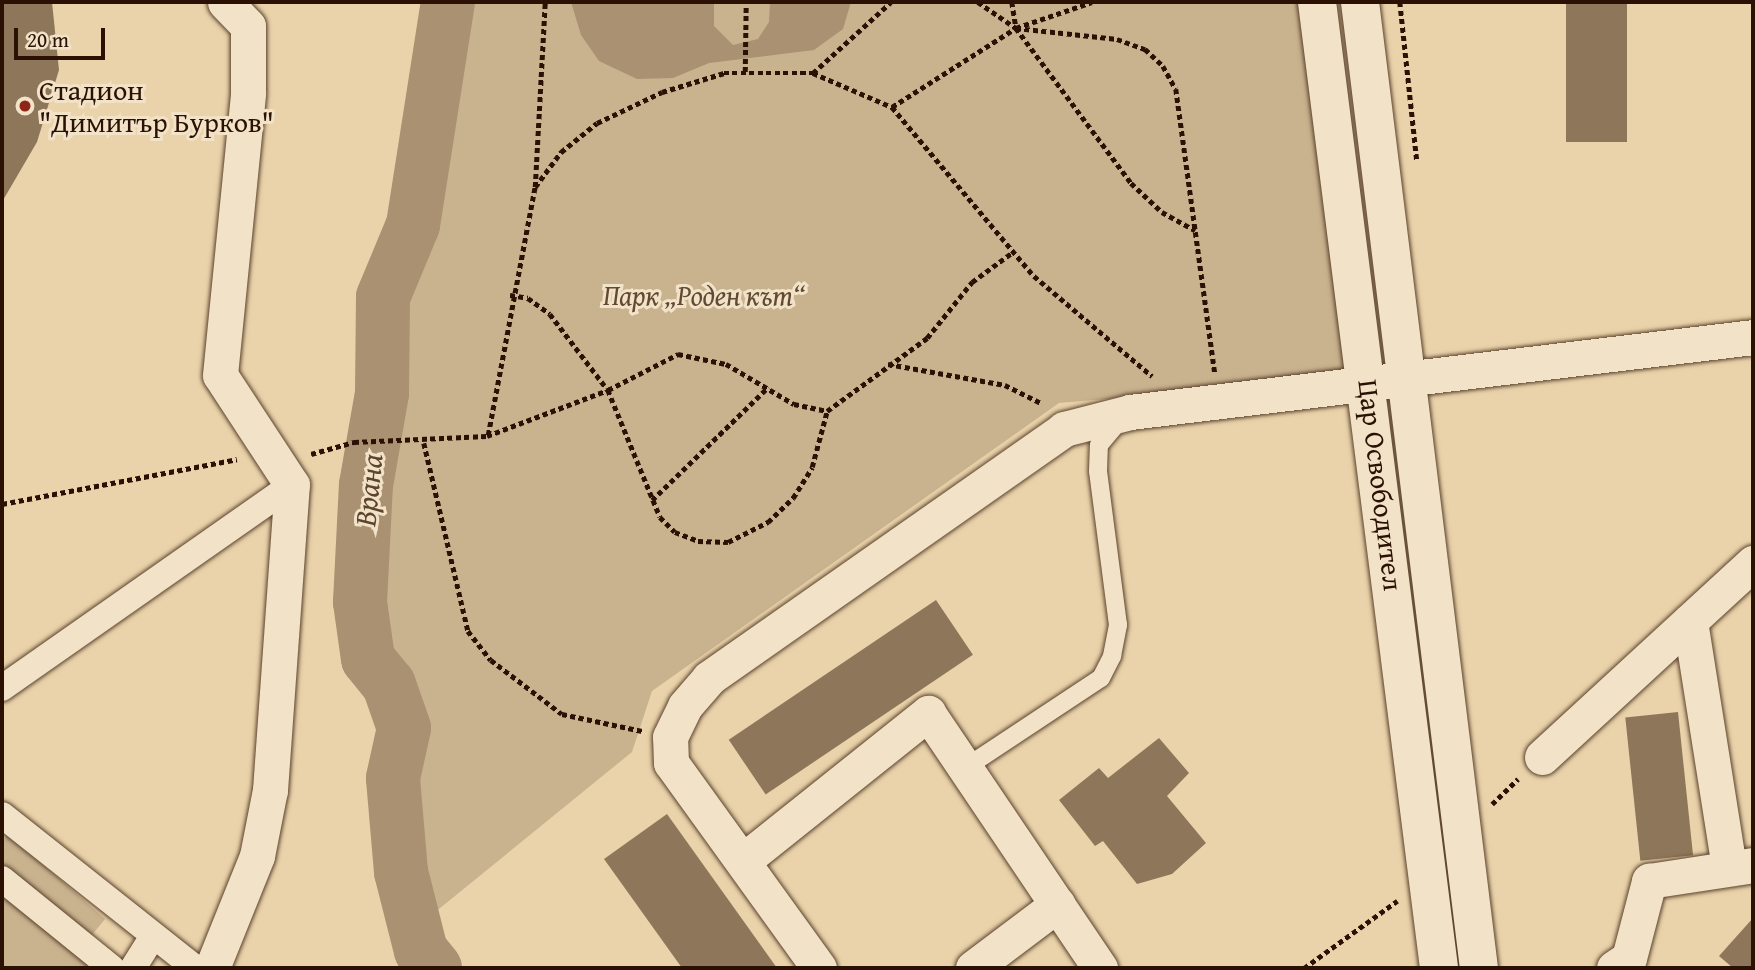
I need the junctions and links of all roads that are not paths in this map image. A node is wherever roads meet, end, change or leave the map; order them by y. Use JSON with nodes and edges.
{"nodes":[{"id":1,"x":225,"y":2,"type":"edge"},
{"id":2,"x":1317,"y":2,"type":"edge"},
{"id":3,"x":1360,"y":2,"type":"edge"},
{"id":4,"x":1753,"y":337,"type":"edge"},
{"id":5,"x":1406,"y":380,"type":"junction"},
{"id":6,"x":1368,"y":385,"type":"junction"},
{"id":7,"x":1130,"y":412,"type":"junction"},
{"id":8,"x":292,"y":485,"type":"junction"},
{"id":9,"x":1753,"y":563,"type":"edge"},
{"id":10,"x":1690,"y":621,"type":"junction"},
{"id":11,"x":2,"y":688,"type":"edge"},
{"id":12,"x":1542,"y":757,"type":"road end"},
{"id":13,"x":965,"y":768,"type":"junction"},
{"id":14,"x":2,"y":815,"type":"edge"},
{"id":15,"x":744,"y":860,"type":"junction"},
{"id":16,"x":1741,"y":866,"type":"edge"},
{"id":17,"x":2,"y":879,"type":"edge"},
{"id":18,"x":1058,"y":904,"type":"junction"},
{"id":19,"x":152,"y":936,"type":"junction"},
{"id":20,"x":1627,"y":965,"type":"edge"},
{"id":21,"x":113,"y":968,"type":"edge"},
{"id":22,"x":133,"y":968,"type":"edge"},
{"id":23,"x":195,"y":968,"type":"edge"},
{"id":24,"x":212,"y":968,"type":"edge"},
{"id":25,"x":819,"y":968,"type":"edge"},
{"id":26,"x":974,"y":968,"type":"edge"},
{"id":27,"x":1100,"y":968,"type":"edge"},
{"id":28,"x":1440,"y":968,"type":"edge"},
{"id":29,"x":1479,"y":968,"type":"edge"}],
"edges":[{"from":1,"to":8,"type":"street"},
{"from":2,"to":6,"type":"street","name":"Цар Освободител"},
{"from":3,"to":5,"type":"street","name":"Цар Освободител"},
{"from":4,"to":5,"type":"street"},
{"from":5,"to":6,"type":"street"},
{"from":5,"to":29,"type":"street","name":"Цар Освободител"},
{"from":6,"to":7,"type":"street"},
{"from":6,"to":28,"type":"street","name":"Цар Освободител"},
{"from":7,"to":13,"type":"lane"},
{"from":7,"to":15,"type":"street"},
{"from":8,"to":11,"type":"street"},
{"from":8,"to":24,"type":"street"},
{"from":9,"to":10,"type":"street"},
{"from":10,"to":12,"type":"street"},
{"from":10,"to":16,"type":"street"},
{"from":13,"to":15,"type":"street"},
{"from":13,"to":18,"type":"street"},
{"from":14,"to":19,"type":"street"},
{"from":15,"to":25,"type":"street"},
{"from":16,"to":20,"type":"street"},
{"from":17,"to":21,"type":"street"},
{"from":18,"to":26,"type":"street"},
{"from":18,"to":27,"type":"street"},
{"from":19,"to":22,"type":"street"},
{"from":19,"to":23,"type":"street"}]}
